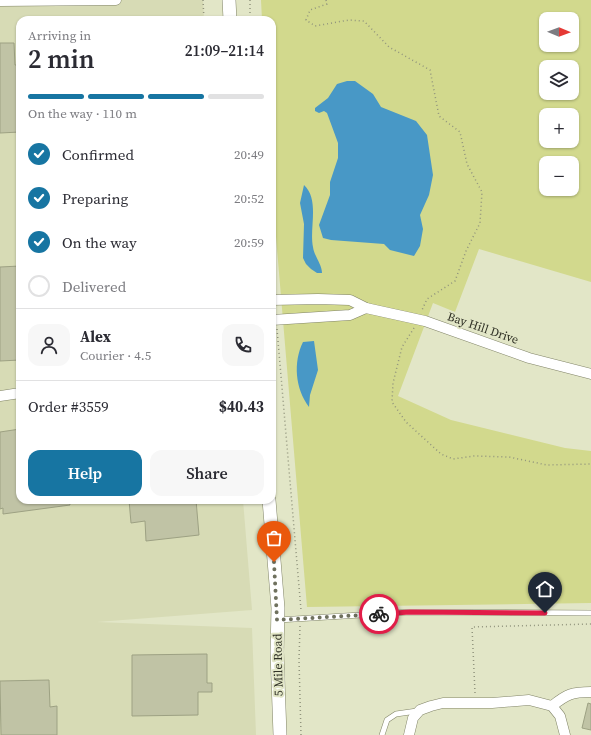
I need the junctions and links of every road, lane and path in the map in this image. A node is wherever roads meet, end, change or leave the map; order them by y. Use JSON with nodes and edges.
{"nodes":[{"id":1,"x":116,"y":0,"type":"edge"},
{"id":2,"x":203,"y":0,"type":"edge"},
{"id":3,"x":229,"y":0,"type":"edge"},
{"id":4,"x":250,"y":0,"type":"edge"},
{"id":5,"x":326,"y":0,"type":"edge"},
{"id":6,"x":0,"y":2,"type":"edge"},
{"id":7,"x":204,"y":16,"type":"edge"},
{"id":8,"x":230,"y":16,"type":"edge"},
{"id":9,"x":250,"y":16,"type":"edge"},
{"id":10,"x":276,"y":300,"type":"edge"},
{"id":11,"x":366,"y":308,"type":"junction"},
{"id":12,"x":276,"y":320,"type":"edge"},
{"id":13,"x":417,"y":320,"type":"junction"},
{"id":14,"x":276,"y":341,"type":"edge"},
{"id":15,"x":591,"y":374,"type":"edge"},
{"id":16,"x":16,"y":394,"type":"edge"},
{"id":17,"x":0,"y":396,"type":"edge"},
{"id":18,"x":591,"y":464,"type":"edge"},
{"id":19,"x":269,"y":504,"type":"edge"},
{"id":20,"x":591,"y":613,"type":"edge"},
{"id":21,"x":301,"y":619,"type":"junction"},
{"id":22,"x":277,"y":620,"type":"junction"},
{"id":23,"x":591,"y":624,"type":"edge"},
{"id":24,"x":591,"y":692,"type":"edge"},
{"id":25,"x":475,"y":703,"type":"junction"},
{"id":26,"x":552,"y":706,"type":"junction"},
{"id":27,"x":420,"y":710,"type":"junction"},
{"id":28,"x":280,"y":735,"type":"edge"},
{"id":29,"x":301,"y":735,"type":"edge"},
{"id":30,"x":382,"y":735,"type":"edge"},
{"id":31,"x":409,"y":735,"type":"edge"},
{"id":32,"x":565,"y":735,"type":"edge"}],
"edges":[{"from":1,"to":6,"type":"street"},
{"from":2,"to":7,"type":"path"},
{"from":3,"to":8,"type":"street"},
{"from":4,"to":9,"type":"path"},
{"from":5,"to":13,"type":"path"},
{"from":10,"to":11,"type":"street","name":"Bay Hill Drive"},
{"from":11,"to":12,"type":"street"},
{"from":11,"to":13,"type":"street","name":"Bay Hill Drive"},
{"from":13,"to":15,"type":"street","name":"Bay Hill Drive"},
{"from":13,"to":18,"type":"path"},
{"from":14,"to":21,"type":"path"},
{"from":16,"to":17,"type":"street"},
{"from":19,"to":22,"type":"street","name":"5 Mile Road"},
{"from":20,"to":21,"type":"lane"},
{"from":21,"to":22,"type":"lane"},
{"from":21,"to":29,"type":"path"},
{"from":22,"to":28,"type":"street","name":"5 Mile Road"},
{"from":23,"to":25,"type":"path"},
{"from":24,"to":26,"type":"street"},
{"from":25,"to":26,"type":"street"},
{"from":25,"to":27,"type":"street"},
{"from":26,"to":32,"type":"street"},
{"from":27,"to":30,"type":"lane"},
{"from":27,"to":31,"type":"street"}]}
